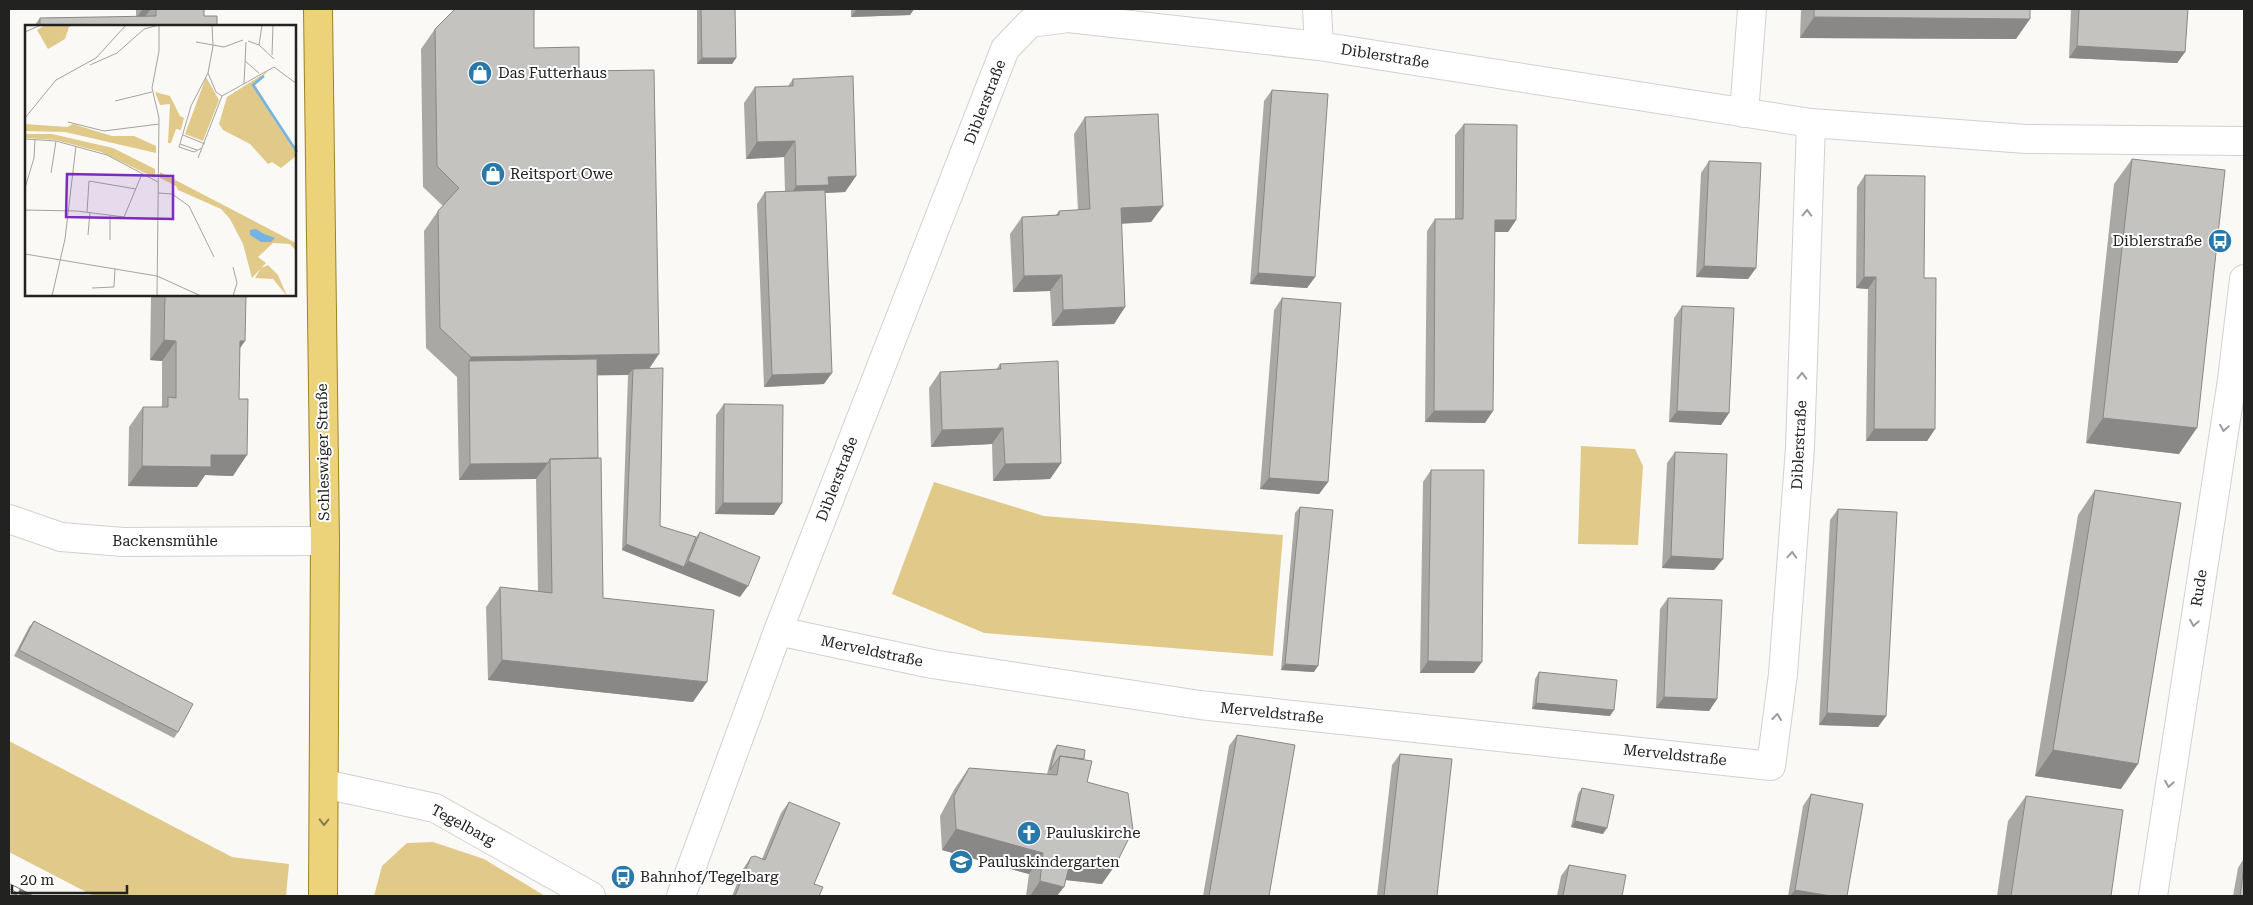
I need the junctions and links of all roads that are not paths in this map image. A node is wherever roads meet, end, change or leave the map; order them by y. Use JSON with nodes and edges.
{"nodes":[{"id":1,"x":318,"y":9,"type":"edge"},
{"id":2,"x":1317,"y":9,"type":"edge"},
{"id":3,"x":1752,"y":9,"type":"edge"},
{"id":4,"x":1319,"y":46,"type":"junction"},
{"id":5,"x":1744,"y":113,"type":"junction"},
{"id":6,"x":1811,"y":123,"type":"junction"},
{"id":7,"x":2244,"y":141,"type":"edge"},
{"id":8,"x":2244,"y":280,"type":"edge"},
{"id":9,"x":9,"y":520,"type":"edge"},
{"id":10,"x":325,"y":542,"type":"junction"},
{"id":11,"x":778,"y":631,"type":"junction"},
{"id":12,"x":1771,"y":766,"type":"joint"},
{"id":13,"x":324,"y":784,"type":"junction"},
{"id":14,"x":323,"y":896,"type":"edge"},
{"id":15,"x":592,"y":896,"type":"edge"},
{"id":16,"x":681,"y":896,"type":"edge"},
{"id":17,"x":2153,"y":896,"type":"edge"}],
"edges":[{"from":1,"to":10,"type":"main road","name":"Schleswiger Straße"},
{"from":2,"to":4,"type":"street"},
{"from":3,"to":5,"type":"street"},
{"from":4,"to":5,"type":"street","name":"Diblerstraße"},
{"from":4,"to":11,"type":"street","name":"Diblerstraße"},
{"from":5,"to":6,"type":"street","name":"Diblerstraße"},
{"from":6,"to":7,"type":"street","name":"Diblerstraße"},
{"from":12,"to":6,"type":"street","name":"Diblerstraße","one_way":true},
{"from":8,"to":17,"type":"street","name":"Rude","one_way":true},
{"from":9,"to":10,"type":"street","name":"Backensmühle"},
{"from":10,"to":13,"type":"main road","name":"Schleswiger Straße"},
{"from":11,"to":12,"type":"street","name":"Merveldstraße"},
{"from":11,"to":16,"type":"street","name":"Diblerstraße"},
{"from":13,"to":14,"type":"main road","name":"Schleswiger Straße","one_way":true},
{"from":13,"to":15,"type":"street","name":"Tegelbarg"}]}
